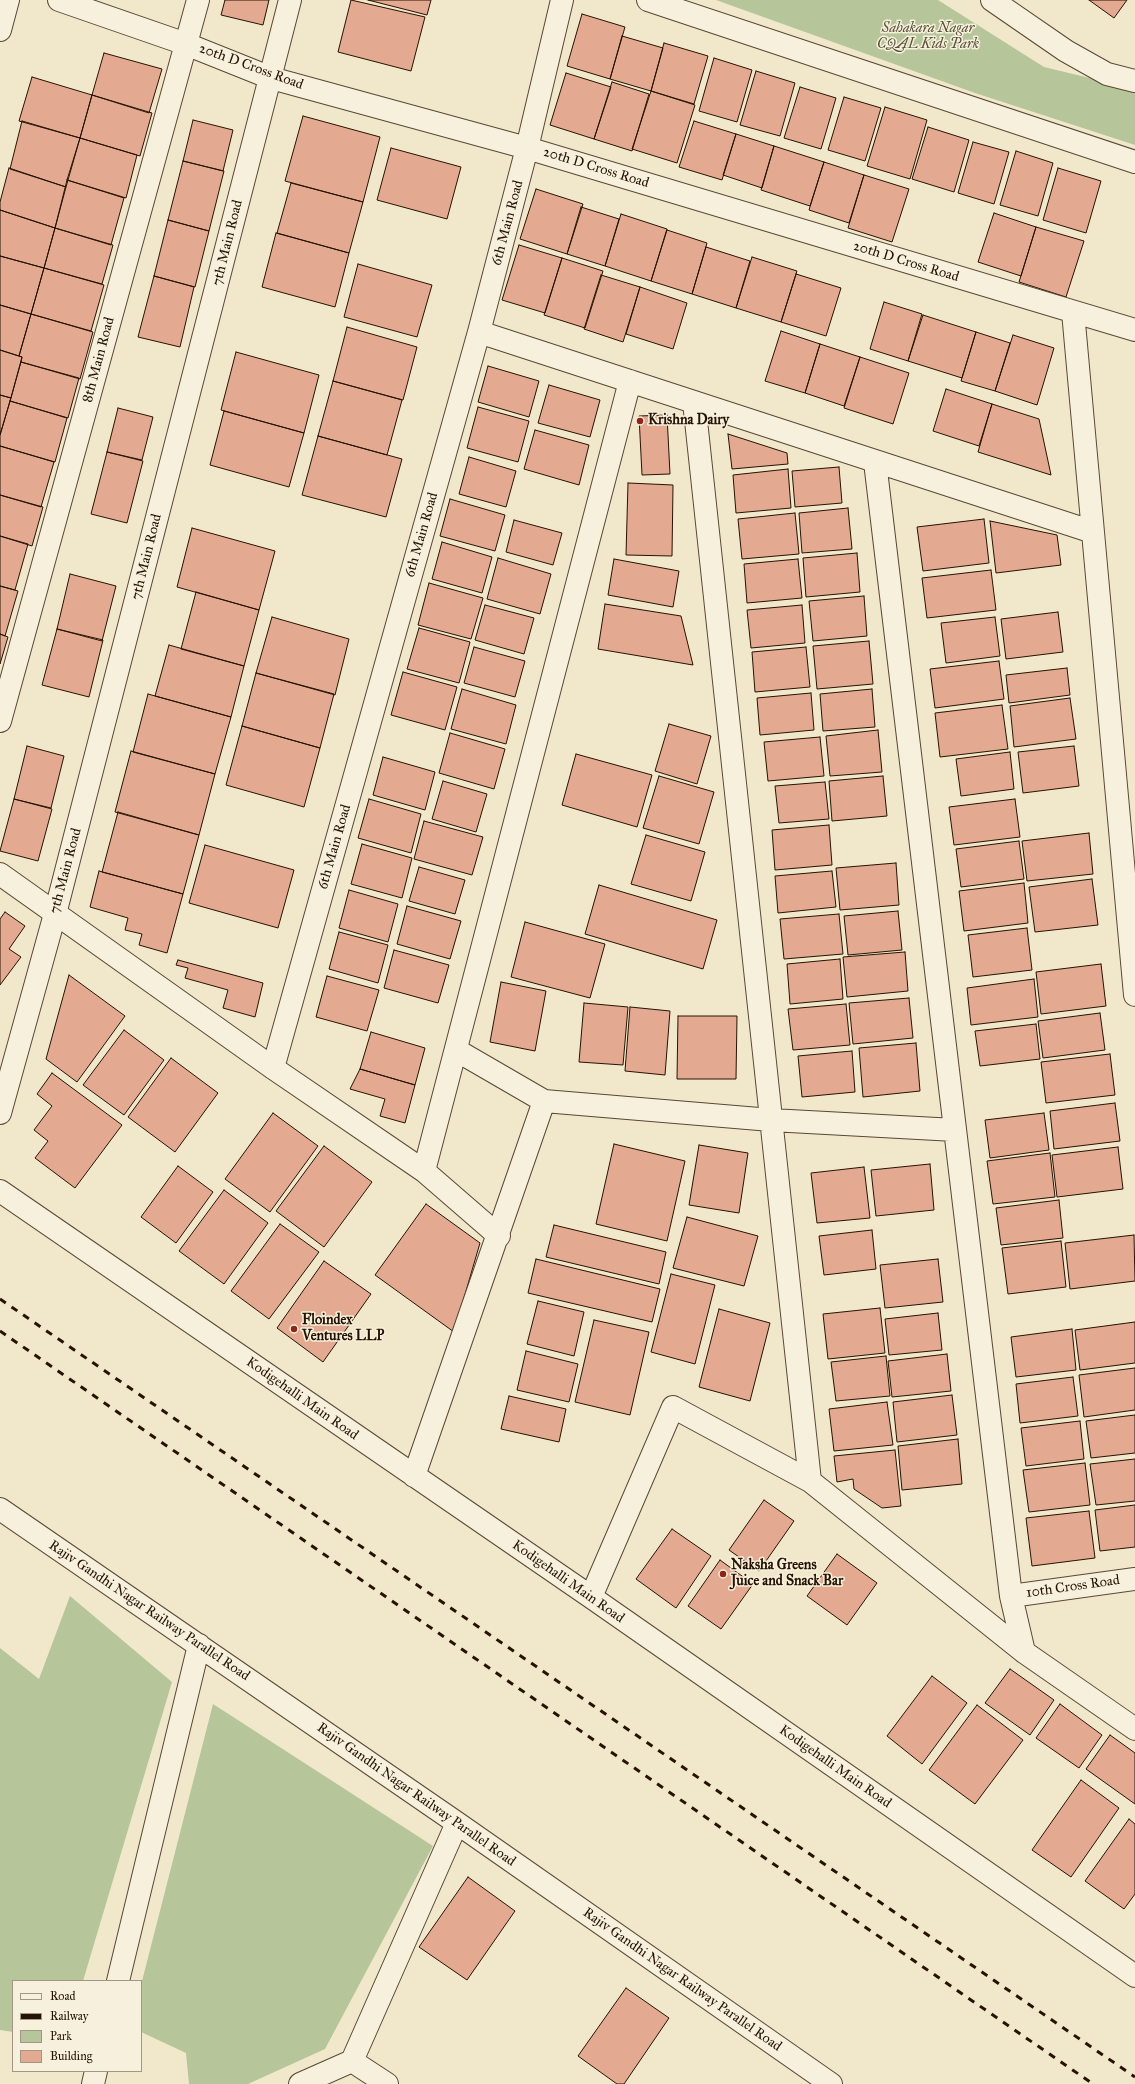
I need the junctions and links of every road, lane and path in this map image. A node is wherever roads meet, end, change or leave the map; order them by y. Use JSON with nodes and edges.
{"nodes":[{"id":1,"x":8,"y":0,"type":"edge"},
{"id":2,"x":59,"y":0,"type":"edge"},
{"id":3,"x":198,"y":0,"type":"edge"},
{"id":4,"x":290,"y":0,"type":"edge"},
{"id":5,"x":562,"y":0,"type":"edge"},
{"id":6,"x":648,"y":0,"type":"edge"},
{"id":7,"x":992,"y":0,"type":"edge"},
{"id":8,"x":0,"y":30,"type":"edge"},
{"id":9,"x":186,"y":44,"type":"junction"},
{"id":10,"x":271,"y":78,"type":"junction"},
{"id":11,"x":1135,"y":81,"type":"edge"},
{"id":12,"x":527,"y":148,"type":"junction"},
{"id":13,"x":1135,"y":162,"type":"edge"},
{"id":14,"x":1073,"y":312,"type":"junction"},
{"id":15,"x":1135,"y":330,"type":"edge"},
{"id":16,"x":480,"y":332,"type":"junction"},
{"id":17,"x":630,"y":381,"type":"junction"},
{"id":18,"x":694,"y":402,"type":"junction"},
{"id":19,"x":875,"y":462,"type":"junction"},
{"id":20,"x":1093,"y":532,"type":"junction"},
{"id":21,"x":0,"y":721,"type":"edge"},
{"id":22,"x":0,"y":874,"type":"edge"},
{"id":23,"x":55,"y":914,"type":"junction"},
{"id":24,"x":1135,"y":995,"type":"edge"},
{"id":25,"x":456,"y":1050,"type":"junction"},
{"id":26,"x":273,"y":1068,"type":"junction"},
{"id":27,"x":544,"y":1101,"type":"junction"},
{"id":28,"x":0,"y":1113,"type":"edge"},
{"id":29,"x":771,"y":1120,"type":"junction"},
{"id":30,"x":955,"y":1130,"type":"junction"},
{"id":31,"x":424,"y":1171,"type":"junction"},
{"id":32,"x":0,"y":1191,"type":"edge"},
{"id":33,"x":499,"y":1236,"type":"junction"},
{"id":34,"x":414,"y":1476,"type":"junction"},
{"id":35,"x":810,"y":1481,"type":"junction"},
{"id":36,"x":0,"y":1509,"type":"edge"},
{"id":37,"x":1135,"y":1579,"type":"edge"},
{"id":38,"x":1011,"y":1596,"type":"junction"},
{"id":39,"x":591,"y":1597,"type":"junction"},
{"id":40,"x":199,"y":1645,"type":"junction"},
{"id":41,"x":1024,"y":1652,"type":"junction"},
{"id":42,"x":1135,"y":1730,"type":"edge"},
{"id":43,"x":457,"y":1823,"type":"junction"},
{"id":44,"x":1135,"y":1976,"type":"edge"},
{"id":45,"x":118,"y":1980,"type":"edge"},
{"id":46,"x":352,"y":2061,"type":"junction"},
{"id":47,"x":96,"y":2072,"type":"edge"},
{"id":48,"x":93,"y":2084,"type":"edge"},
{"id":49,"x":300,"y":2084,"type":"edge"},
{"id":50,"x":387,"y":2084,"type":"edge"},
{"id":51,"x":831,"y":2084,"type":"edge"}],
"edges":[{"from":1,"to":8,"type":"street"},
{"from":2,"to":9,"type":"street","name":"20th D Cross Road"},
{"from":3,"to":9,"type":"street","name":"8th Main Road"},
{"from":4,"to":10,"type":"street","name":"7th Main Road"},
{"from":5,"to":12,"type":"street","name":"6th Main Road"},
{"from":6,"to":13,"type":"street"},
{"from":7,"to":11,"type":"street"},
{"from":9,"to":10,"type":"street","name":"20th D Cross Road"},
{"from":9,"to":21,"type":"street","name":"8th Main Road"},
{"from":10,"to":12,"type":"street","name":"20th D Cross Road"},
{"from":10,"to":23,"type":"street","name":"7th Main Road"},
{"from":12,"to":14,"type":"street","name":"20th D Cross Road"},
{"from":12,"to":16,"type":"street","name":"6th Main Road"},
{"from":14,"to":15,"type":"street","name":"20th D Cross Road"},
{"from":14,"to":20,"type":"street"},
{"from":16,"to":17,"type":"street"},
{"from":16,"to":26,"type":"street","name":"6th Main Road"},
{"from":17,"to":18,"type":"street"},
{"from":17,"to":25,"type":"street"},
{"from":18,"to":19,"type":"street"},
{"from":18,"to":29,"type":"street"},
{"from":19,"to":20,"type":"street"},
{"from":19,"to":30,"type":"street"},
{"from":20,"to":24,"type":"street"},
{"from":22,"to":23,"type":"street"},
{"from":23,"to":26,"type":"street"},
{"from":23,"to":28,"type":"street","name":"7th Main Road"},
{"from":25,"to":27,"type":"street"},
{"from":25,"to":31,"type":"street"},
{"from":26,"to":31,"type":"street"},
{"from":27,"to":29,"type":"street"},
{"from":27,"to":33,"type":"street"},
{"from":29,"to":30,"type":"street"},
{"from":29,"to":35,"type":"street"},
{"from":30,"to":38,"type":"street"},
{"from":31,"to":33,"type":"street"},
{"from":32,"to":34,"type":"street","name":"Kodigehalli Main Road"},
{"from":33,"to":34,"type":"street"},
{"from":34,"to":39,"type":"street","name":"Kodigehalli Main Road"},
{"from":35,"to":39,"type":"street"},
{"from":35,"to":41,"type":"street"},
{"from":36,"to":40,"type":"street","name":"Rajiv Gandhi Nagar Railway Parallel Road"},
{"from":37,"to":38,"type":"street","name":"10th Cross Road"},
{"from":38,"to":41,"type":"street"},
{"from":39,"to":44,"type":"street","name":"Kodigehalli Main Road"},
{"from":40,"to":43,"type":"street","name":"Rajiv Gandhi Nagar Railway Parallel Road"},
{"from":40,"to":45,"type":"street"},
{"from":41,"to":42,"type":"street"},
{"from":43,"to":46,"type":"street"},
{"from":43,"to":51,"type":"street","name":"Rajiv Gandhi Nagar Railway Parallel Road"},
{"from":46,"to":49,"type":"street"},
{"from":46,"to":50,"type":"street"},
{"from":47,"to":48,"type":"street"}]}
